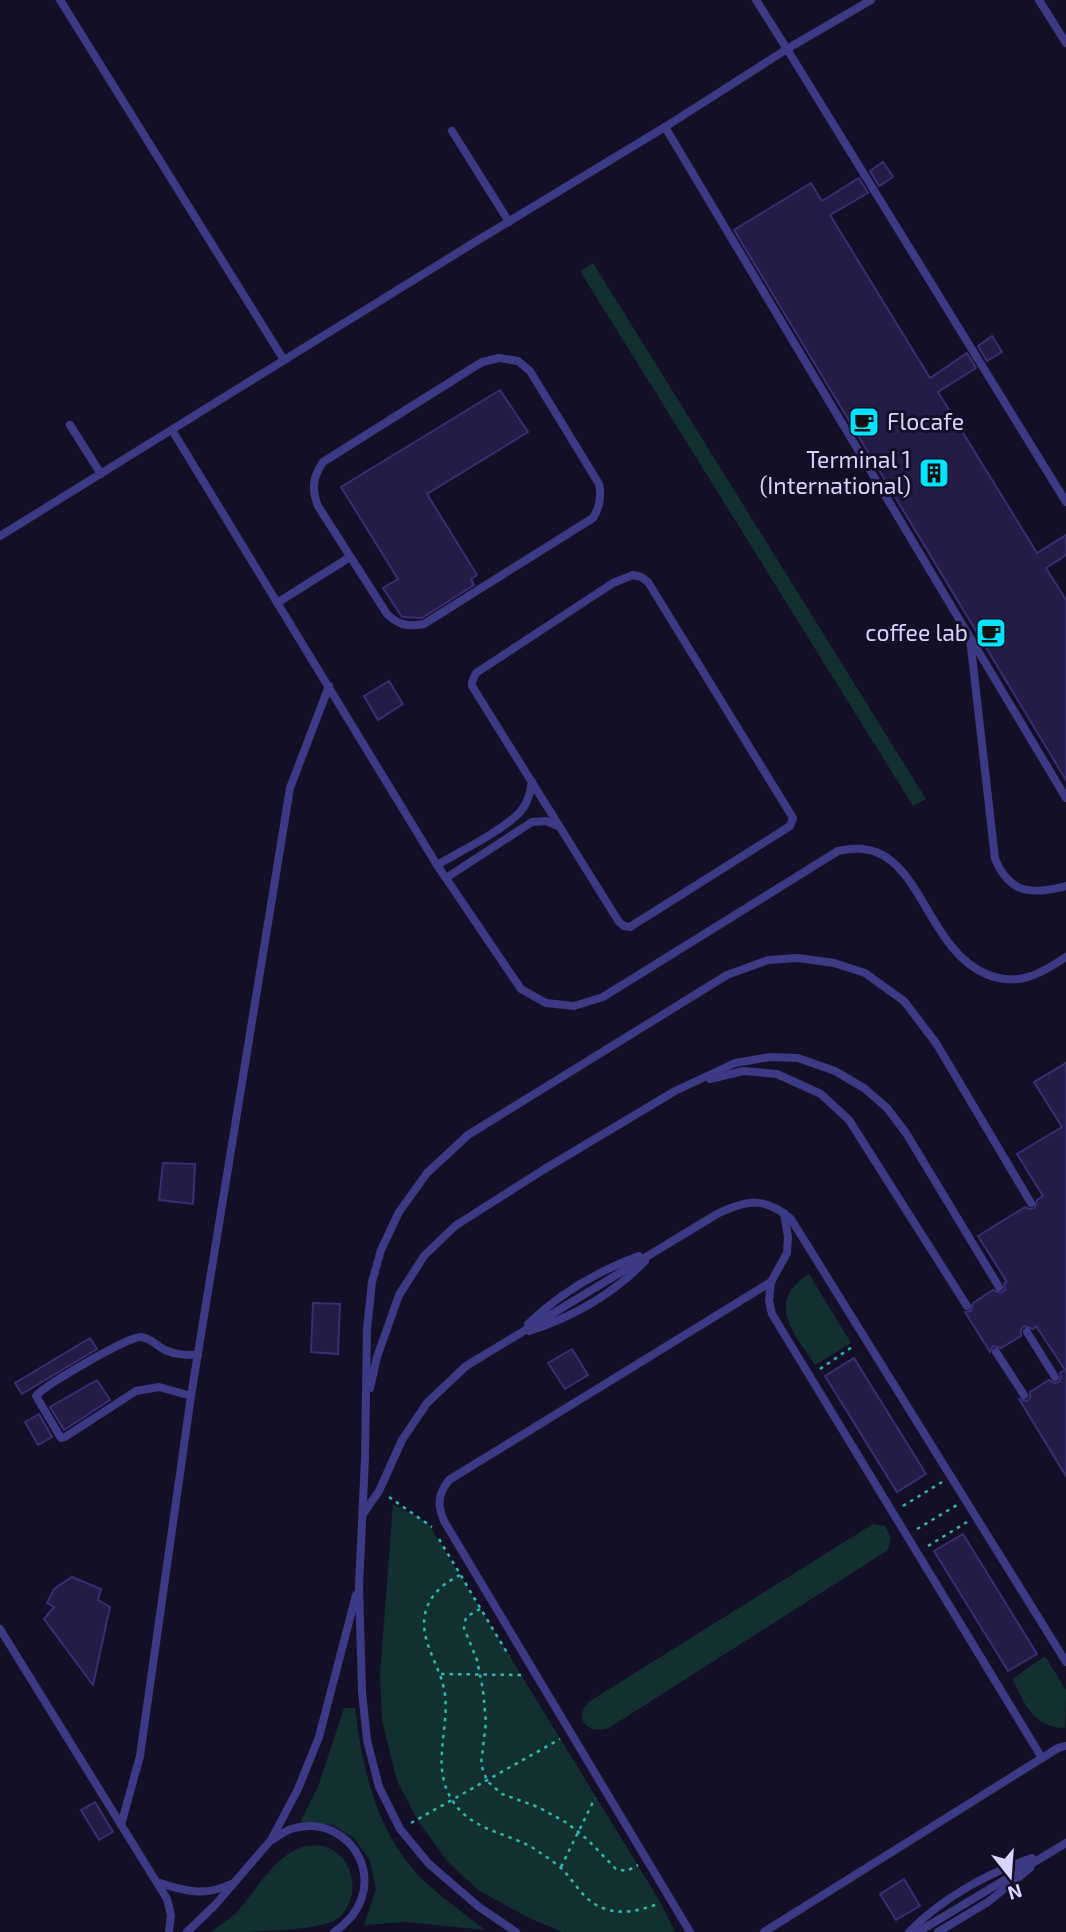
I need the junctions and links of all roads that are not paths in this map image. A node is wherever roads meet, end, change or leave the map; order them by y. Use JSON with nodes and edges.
{"nodes":[{"id":1,"x":60,"y":0,"type":"edge"},
{"id":2,"x":756,"y":0,"type":"edge"},
{"id":3,"x":870,"y":0,"type":"edge"},
{"id":4,"x":1039,"y":0,"type":"edge"},
{"id":5,"x":1066,"y":43,"type":"edge"},
{"id":6,"x":787,"y":49,"type":"junction"},
{"id":7,"x":665,"y":127,"type":"junction"},
{"id":8,"x":452,"y":131,"type":"dead end"},
{"id":9,"x":509,"y":222,"type":"junction"},
{"id":10,"x":284,"y":360,"type":"junction"},
{"id":11,"x":70,"y":425,"type":"dead end"},
{"id":12,"x":172,"y":430,"type":"junction"},
{"id":13,"x":101,"y":474,"type":"junction"},
{"id":14,"x":1066,"y":502,"type":"edge"},
{"id":15,"x":0,"y":536,"type":"edge"},
{"id":16,"x":350,"y":557,"type":"junction"},
{"id":17,"x":276,"y":603,"type":"junction"},
{"id":18,"x":970,"y":635,"type":"junction"},
{"id":19,"x":329,"y":687,"type":"junction"},
{"id":20,"x":532,"y":782,"type":"junction"},
{"id":21,"x":1066,"y":798,"type":"edge"},
{"id":22,"x":559,"y":826,"type":"junction"},
{"id":23,"x":437,"y":865,"type":"junction"},
{"id":24,"x":446,"y":878,"type":"junction"},
{"id":25,"x":1066,"y":886,"type":"edge"},
{"id":26,"x":1066,"y":957,"type":"edge"},
{"id":27,"x":675,"y":1091,"type":"junction"},
{"id":28,"x":1031,"y":1203,"type":"dead end"},
{"id":29,"x":784,"y":1213,"type":"junction"},
{"id":30,"x":771,"y":1282,"type":"junction"},
{"id":31,"x":999,"y":1287,"type":"dead end"},
{"id":32,"x":967,"y":1306,"type":"dead end"},
{"id":33,"x":1027,"y":1332,"type":"dead end"},
{"id":34,"x":996,"y":1352,"type":"dead end"},
{"id":35,"x":198,"y":1355,"type":"junction"},
{"id":36,"x":1055,"y":1377,"type":"dead end"},
{"id":37,"x":1024,"y":1395,"type":"dead end"},
{"id":38,"x":191,"y":1396,"type":"junction"},
{"id":39,"x":366,"y":1405,"type":"junction"},
{"id":40,"x":363,"y":1514,"type":"junction"},
{"id":41,"x":359,"y":1586,"type":"junction"},
{"id":42,"x":0,"y":1629,"type":"edge"},
{"id":43,"x":1066,"y":1662,"type":"edge"},
{"id":44,"x":1066,"y":1746,"type":"edge"},
{"id":45,"x":1042,"y":1758,"type":"junction"},
{"id":46,"x":121,"y":1825,"type":"junction"},
{"id":47,"x":271,"y":1840,"type":"junction"},
{"id":48,"x":1066,"y":1843,"type":"edge"},
{"id":49,"x":1048,"y":1853,"type":"junction"},
{"id":50,"x":237,"y":1881,"type":"junction"},
{"id":51,"x":157,"y":1882,"type":"junction"},
{"id":52,"x":169,"y":1932,"type":"edge"},
{"id":53,"x":187,"y":1932,"type":"edge"},
{"id":54,"x":334,"y":1932,"type":"edge"},
{"id":55,"x":516,"y":1932,"type":"edge"},
{"id":56,"x":690,"y":1932,"type":"edge"},
{"id":57,"x":764,"y":1932,"type":"edge"},
{"id":58,"x":909,"y":1932,"type":"edge"},
{"id":59,"x":919,"y":1932,"type":"edge"},
{"id":60,"x":938,"y":1932,"type":"edge"}],
"edges":[{"from":1,"to":10,"type":"lane"},
{"from":2,"to":6,"type":"lane"},
{"from":3,"to":6,"type":"lane"},
{"from":4,"to":5,"type":"lane"},
{"from":6,"to":7,"type":"lane"},
{"from":6,"to":14,"type":"lane"},
{"from":7,"to":9,"type":"lane"},
{"from":7,"to":18,"type":"lane"},
{"from":8,"to":9,"type":"lane"},
{"from":9,"to":10,"type":"lane"},
{"from":10,"to":12,"type":"lane"},
{"from":11,"to":13,"type":"lane"},
{"from":12,"to":13,"type":"lane"},
{"from":12,"to":17,"type":"lane"},
{"from":13,"to":15,"type":"lane"},
{"from":16,"to":16,"type":"lane"},
{"from":16,"to":17,"type":"lane"},
{"from":17,"to":19,"type":"lane"},
{"from":18,"to":21,"type":"lane"},
{"from":18,"to":25,"type":"lane"},
{"from":19,"to":23,"type":"lane"},
{"from":19,"to":35,"type":"lane"},
{"from":20,"to":22,"type":"lane"},
{"from":20,"to":22,"type":"lane"},
{"from":20,"to":23,"type":"lane"},
{"from":22,"to":24,"type":"lane"},
{"from":23,"to":24,"type":"lane"},
{"from":24,"to":26,"type":"lane"},
{"from":27,"to":31,"type":"lane"},
{"from":27,"to":32,"type":"lane"},
{"from":27,"to":39,"type":"lane"},
{"from":28,"to":39,"type":"lane"},
{"from":29,"to":30,"type":"lane"},
{"from":29,"to":40,"type":"lane"},
{"from":29,"to":43,"type":"lane"},
{"from":30,"to":45,"type":"lane"},
{"from":30,"to":56,"type":"lane"},
{"from":33,"to":36,"type":"lane"},
{"from":34,"to":37,"type":"lane"},
{"from":35,"to":38,"type":"lane"},
{"from":35,"to":38,"type":"lane"},
{"from":38,"to":46,"type":"lane"},
{"from":39,"to":40,"type":"lane"},
{"from":40,"to":41,"type":"lane"},
{"from":41,"to":47,"type":"lane"},
{"from":41,"to":55,"type":"lane"},
{"from":42,"to":46,"type":"lane"},
{"from":44,"to":45,"type":"lane"},
{"from":45,"to":57,"type":"lane"},
{"from":46,"to":51,"type":"lane"},
{"from":47,"to":50,"type":"lane"},
{"from":47,"to":54,"type":"lane"},
{"from":48,"to":49,"type":"lane"},
{"from":49,"to":58,"type":"lane"},
{"from":49,"to":59,"type":"lane"},
{"from":49,"to":60,"type":"lane"},
{"from":50,"to":51,"type":"lane"},
{"from":50,"to":53,"type":"lane"},
{"from":51,"to":52,"type":"lane"}]}
